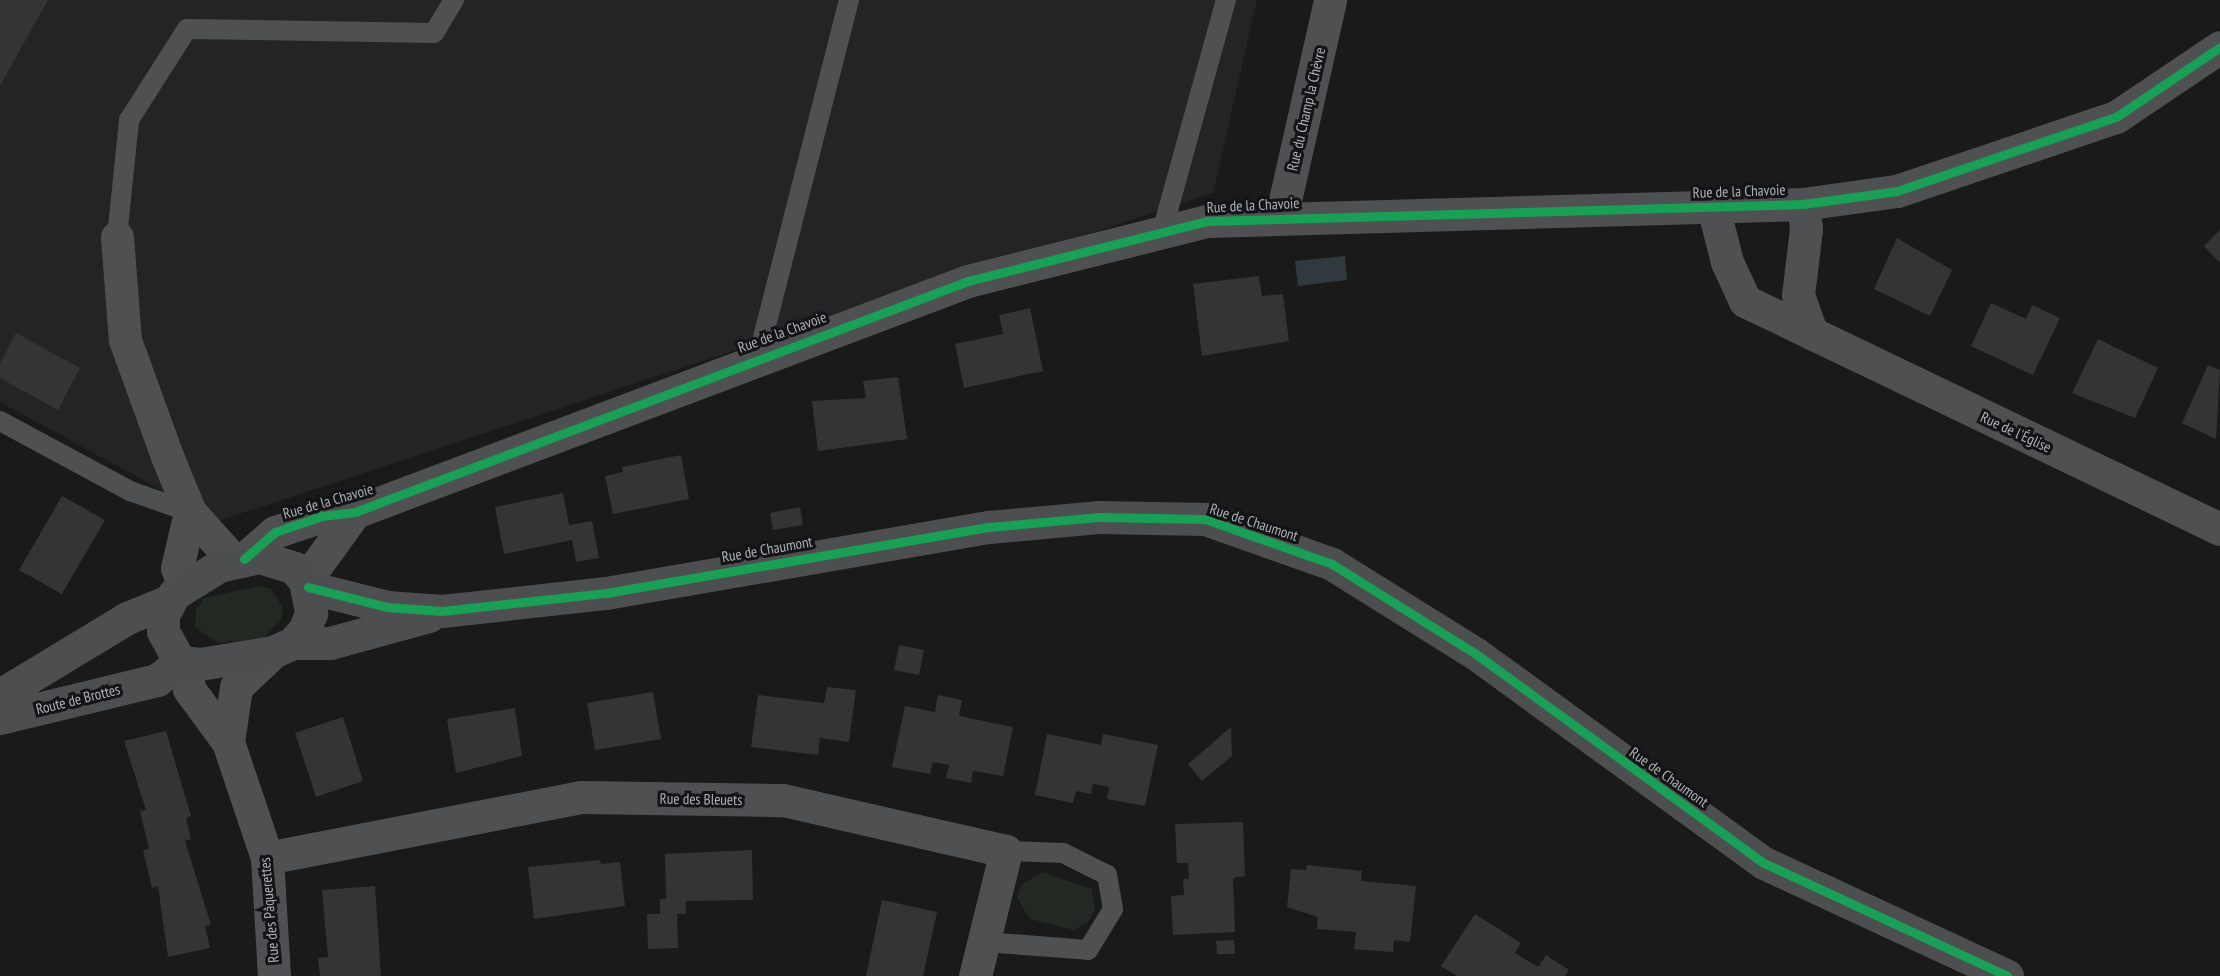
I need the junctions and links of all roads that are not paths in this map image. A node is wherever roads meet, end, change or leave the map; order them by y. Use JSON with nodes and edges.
{"nodes":[{"id":1,"x":454,"y":0,"type":"edge"},
{"id":2,"x":849,"y":0,"type":"edge"},
{"id":3,"x":1226,"y":0,"type":"edge"},
{"id":4,"x":1330,"y":0,"type":"edge"},
{"id":5,"x":2220,"y":47,"type":"edge"},
{"id":6,"x":1803,"y":204,"type":"junction"},
{"id":7,"x":1713,"y":207,"type":"junction"},
{"id":8,"x":1281,"y":218,"type":"junction"},
{"id":9,"x":1162,"y":232,"type":"junction"},
{"id":10,"x":117,"y":237,"type":"joint"},
{"id":11,"x":1812,"y":334,"type":"junction"},
{"id":12,"x":758,"y":357,"type":"junction"},
{"id":13,"x":0,"y":421,"type":"edge"},
{"id":14,"x":190,"y":512,"type":"junction"},
{"id":15,"x":355,"y":512,"type":"junction"},
{"id":16,"x":2220,"y":529,"type":"edge"},
{"id":17,"x":239,"y":560,"type":"junction"},
{"id":18,"x":307,"y":584,"type":"junction"},
{"id":19,"x":176,"y":594,"type":"junction"},
{"id":20,"x":442,"y":611,"type":"junction"},
{"id":21,"x":283,"y":647,"type":"junction"},
{"id":22,"x":178,"y":673,"type":"junction"},
{"id":23,"x":0,"y":695,"type":"edge"},
{"id":24,"x":0,"y":718,"type":"edge"},
{"id":25,"x":228,"y":742,"type":"junction"},
{"id":26,"x":1006,"y":851,"type":"junction"},
{"id":27,"x":267,"y":858,"type":"junction"},
{"id":28,"x":985,"y":942,"type":"junction"},
{"id":29,"x":274,"y":976,"type":"edge"},
{"id":30,"x":975,"y":976,"type":"edge"},
{"id":31,"x":2007,"y":976,"type":"edge"}],
"edges":[{"from":1,"to":10,"type":"lane"},
{"from":2,"to":12,"type":"lane"},
{"from":3,"to":9,"type":"lane"},
{"from":4,"to":8,"type":"street","name":"Rue du Champ la Chèvre"},
{"from":5,"to":6,"type":"street","name":"Rue de la Chavoie"},
{"from":6,"to":7,"type":"street","name":"Rue de la Chavoie"},
{"from":6,"to":11,"type":"street"},
{"from":7,"to":8,"type":"street","name":"Rue de la Chavoie"},
{"from":7,"to":11,"type":"street","name":"Rue de l'Église"},
{"from":8,"to":9,"type":"street","name":"Rue de la Chavoie"},
{"from":9,"to":12,"type":"street","name":"Rue de la Chavoie"},
{"from":10,"to":14,"type":"street"},
{"from":11,"to":16,"type":"street","name":"Rue de l'Église"},
{"from":12,"to":15,"type":"street","name":"Rue de la Chavoie"},
{"from":13,"to":14,"type":"lane"},
{"from":14,"to":17,"type":"street"},
{"from":14,"to":19,"type":"street"},
{"from":15,"to":17,"type":"street","name":"Rue de la Chavoie"},
{"from":15,"to":18,"type":"street","name":"Rue de la Chavoie"},
{"from":17,"to":18,"type":"street"},
{"from":17,"to":19,"type":"street","name":"Route de Brottes"},
{"from":18,"to":20,"type":"street","name":"Rue de Chaumont"},
{"from":18,"to":21,"type":"street"},
{"from":19,"to":22,"type":"street"},
{"from":19,"to":23,"type":"street","name":"Route de Brottes"},
{"from":20,"to":21,"type":"street","name":"Rue de Chaumont"},
{"from":20,"to":31,"type":"street","name":"Rue de Chaumont"},
{"from":21,"to":22,"type":"street","name":"Route de Brottes"},
{"from":21,"to":25,"type":"street","name":"Rue des Pâquerettes"},
{"from":22,"to":24,"type":"street","name":"Route de Brottes"},
{"from":22,"to":25,"type":"street","name":"Rue des Pâquerettes"},
{"from":25,"to":27,"type":"street","name":"Rue des Pâquerettes"},
{"from":26,"to":27,"type":"street","name":"Rue des Bleuets"},
{"from":26,"to":28,"type":"street"},
{"from":26,"to":28,"type":"lane"},
{"from":27,"to":29,"type":"street","name":"Rue des Pâquerettes"},
{"from":28,"to":30,"type":"street"}]}
